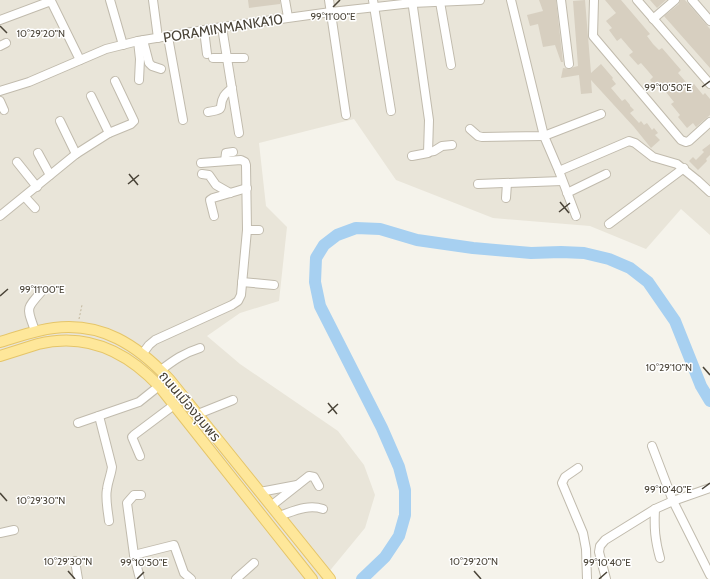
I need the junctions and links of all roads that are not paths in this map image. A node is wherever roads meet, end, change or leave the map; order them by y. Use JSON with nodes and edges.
{"nodes":[{"id":1,"x":110,"y":0,"type":"edge"},
{"id":2,"x":153,"y":0,"type":"edge"},
{"id":3,"x":285,"y":0,"type":"edge"},
{"id":4,"x":329,"y":0,"type":"edge"},
{"id":5,"x":355,"y":0,"type":"edge"},
{"id":6,"x":479,"y":0,"type":"edge"},
{"id":7,"x":511,"y":0,"type":"edge"},
{"id":8,"x":562,"y":0,"type":"edge"},
{"id":9,"x":594,"y":0,"type":"edge"},
{"id":10,"x":638,"y":0,"type":"edge"},
{"id":11,"x":676,"y":0,"type":"edge"},
{"id":12,"x":692,"y":0,"type":"edge"},
{"id":13,"x":51,"y":1,"type":"edge"},
{"id":14,"x":412,"y":1,"type":"edge"},
{"id":15,"x":438,"y":1,"type":"edge"},
{"id":16,"x":373,"y":4,"type":"edge"},
{"id":17,"x":356,"y":9,"type":"junction"},
{"id":18,"x":331,"y":12,"type":"junction"},
{"id":19,"x":288,"y":17,"type":"junction"},
{"id":20,"x":653,"y":19,"type":"junction"},
{"id":21,"x":0,"y":20,"type":"edge"},
{"id":22,"x":710,"y":21,"type":"edge"},
{"id":23,"x":222,"y":27,"type":"junction"},
{"id":24,"x":204,"y":30,"type":"junction"},
{"id":25,"x":168,"y":37,"type":"junction"},
{"id":26,"x":158,"y":38,"type":"junction"},
{"id":27,"x":141,"y":41,"type":"junction"},
{"id":28,"x":123,"y":45,"type":"junction"},
{"id":29,"x":226,"y":57,"type":"junction"},
{"id":30,"x":244,"y":58,"type":"dead end"},
{"id":31,"x":80,"y":60,"type":"junction"},
{"id":32,"x":569,"y":64,"type":"dead end"},
{"id":33,"x":451,"y":65,"type":"dead end"},
{"id":34,"x":161,"y":69,"type":"dead end"},
{"id":35,"x":139,"y":80,"type":"dead end"},
{"id":36,"x":115,"y":81,"type":"dead end"},
{"id":37,"x":710,"y":84,"type":"edge"},
{"id":38,"x":232,"y":88,"type":"junction"},
{"id":39,"x":0,"y":91,"type":"edge"},
{"id":40,"x":91,"y":96,"type":"dead end"},
{"id":41,"x":0,"y":101,"type":"edge"},
{"id":42,"x":4,"y":110,"type":"dead end"},
{"id":43,"x":391,"y":111,"type":"dead end"},
{"id":44,"x":208,"y":112,"type":"dead end"},
{"id":45,"x":601,"y":114,"type":"dead end"},
{"id":46,"x":346,"y":115,"type":"dead end"},
{"id":47,"x":184,"y":120,"type":"dead end"},
{"id":48,"x":60,"y":121,"type":"dead end"},
{"id":49,"x":710,"y":122,"type":"edge"},
{"id":50,"x":470,"y":128,"type":"dead end"},
{"id":51,"x":109,"y":133,"type":"junction"},
{"id":52,"x":239,"y":133,"type":"dead end"},
{"id":53,"x":544,"y":136,"type":"junction"},
{"id":54,"x":452,"y":145,"type":"dead end"},
{"id":55,"x":38,"y":152,"type":"dead end"},
{"id":56,"x":233,"y":152,"type":"dead end"},
{"id":57,"x":428,"y":152,"type":"junction"},
{"id":58,"x":76,"y":154,"type":"junction"},
{"id":59,"x":412,"y":156,"type":"dead end"},
{"id":60,"x":225,"y":161,"type":"junction"},
{"id":61,"x":17,"y":162,"type":"dead end"},
{"id":62,"x":201,"y":163,"type":"dead end"},
{"id":63,"x":684,"y":168,"type":"junction"},
{"id":64,"x":560,"y":171,"type":"junction"},
{"id":65,"x":202,"y":174,"type":"dead end"},
{"id":66,"x":606,"y":174,"type":"dead end"},
{"id":67,"x":50,"y":175,"type":"junction"},
{"id":68,"x":562,"y":181,"type":"junction"},
{"id":69,"x":507,"y":182,"type":"junction"},
{"id":70,"x":478,"y":184,"type":"dead end"},
{"id":71,"x":37,"y":187,"type":"junction"},
{"id":72,"x":247,"y":188,"type":"junction"},
{"id":73,"x":710,"y":192,"type":"edge"},
{"id":74,"x":230,"y":193,"type":"junction"},
{"id":75,"x":567,"y":193,"type":"junction"},
{"id":76,"x":25,"y":197,"type":"junction"},
{"id":77,"x":506,"y":198,"type":"dead end"},
{"id":78,"x":35,"y":208,"type":"dead end"},
{"id":79,"x":0,"y":216,"type":"edge"},
{"id":80,"x":214,"y":216,"type":"dead end"},
{"id":81,"x":576,"y":216,"type":"dead end"},
{"id":82,"x":609,"y":224,"type":"dead end"},
{"id":83,"x":247,"y":230,"type":"junction"},
{"id":84,"x":259,"y":230,"type":"dead end"},
{"id":85,"x":242,"y":282,"type":"junction"},
{"id":86,"x":274,"y":285,"type":"dead end"},
{"id":87,"x":42,"y":291,"type":"dead end"},
{"id":88,"x":35,"y":332,"type":"junction"},
{"id":89,"x":0,"y":342,"type":"edge"},
{"id":90,"x":200,"y":348,"type":"dead end"},
{"id":91,"x":143,"y":353,"type":"junction"},
{"id":92,"x":0,"y":356,"type":"edge"},
{"id":93,"x":161,"y":370,"type":"junction"},
{"id":94,"x":159,"y":386,"type":"junction"},
{"id":95,"x":233,"y":400,"type":"dead end"},
{"id":96,"x":174,"y":405,"type":"junction"},
{"id":97,"x":198,"y":414,"type":"junction"},
{"id":98,"x":99,"y":416,"type":"junction"},
{"id":99,"x":78,"y":423,"type":"dead end"},
{"id":100,"x":652,"y":446,"type":"dead end"},
{"id":101,"x":140,"y":456,"type":"dead end"},
{"id":102,"x":578,"y":468,"type":"dead end"},
{"id":103,"x":297,"y":485,"type":"junction"},
{"id":104,"x":319,"y":486,"type":"dead end"},
{"id":105,"x":710,"y":488,"type":"edge"},
{"id":106,"x":260,"y":492,"type":"junction"},
{"id":107,"x":142,"y":495,"type":"dead end"},
{"id":108,"x":673,"y":501,"type":"junction"},
{"id":109,"x":271,"y":506,"type":"junction"},
{"id":110,"x":323,"y":509,"type":"dead end"},
{"id":111,"x":655,"y":509,"type":"junction"},
{"id":112,"x":279,"y":516,"type":"junction"},
{"id":113,"x":109,"y":521,"type":"dead end"},
{"id":114,"x":14,"y":530,"type":"dead end"},
{"id":115,"x":0,"y":533,"type":"edge"},
{"id":116,"x":134,"y":556,"type":"junction"},
{"id":117,"x":660,"y":558,"type":"dead end"},
{"id":118,"x":75,"y":561,"type":"dead end"},
{"id":119,"x":254,"y":563,"type":"dead end"},
{"id":120,"x":710,"y":575,"type":"edge"},
{"id":121,"x":78,"y":579,"type":"edge"},
{"id":122,"x":140,"y":579,"type":"edge"},
{"id":123,"x":191,"y":579,"type":"edge"},
{"id":124,"x":236,"y":579,"type":"edge"},
{"id":125,"x":312,"y":579,"type":"edge"},
{"id":126,"x":330,"y":579,"type":"edge"},
{"id":127,"x":587,"y":579,"type":"edge"},
{"id":128,"x":606,"y":579,"type":"edge"}],
"edges":[{"from":1,"to":28,"type":"street"},
{"from":2,"to":26,"type":"street"},
{"from":3,"to":19,"type":"street"},
{"from":4,"to":18,"type":"street"},
{"from":5,"to":17,"type":"street"},
{"from":6,"to":15,"type":"street","name":"PORAMINMANKA10"},
{"from":7,"to":53,"type":"street"},
{"from":8,"to":32,"type":"street"},
{"from":9,"to":49,"type":"street"},
{"from":10,"to":20,"type":"street"},
{"from":11,"to":20,"type":"street"},
{"from":12,"to":22,"type":"street"},
{"from":13,"to":21,"type":"street"},
{"from":13,"to":31,"type":"street"},
{"from":14,"to":15,"type":"street","name":"PORAMINMANKA10"},
{"from":14,"to":16,"type":"street","name":"PORAMINMANKA10"},
{"from":14,"to":57,"type":"street"},
{"from":15,"to":33,"type":"street"},
{"from":16,"to":17,"type":"street","name":"PORAMINMANKA10"},
{"from":16,"to":43,"type":"street"},
{"from":17,"to":18,"type":"street","name":"PORAMINMANKA10"},
{"from":18,"to":19,"type":"street","name":"PORAMINMANKA10"},
{"from":18,"to":46,"type":"street"},
{"from":19,"to":23,"type":"street","name":"PORAMINMANKA10"},
{"from":20,"to":37,"type":"street"},
{"from":23,"to":24,"type":"street","name":"PORAMINMANKA10"},
{"from":23,"to":29,"type":"street"},
{"from":24,"to":25,"type":"street","name":"PORAMINMANKA10"},
{"from":24,"to":29,"type":"street"},
{"from":25,"to":26,"type":"street","name":"PORAMINMANKA10"},
{"from":25,"to":47,"type":"street"},
{"from":26,"to":27,"type":"street","name":"PORAMINMANKA10"},
{"from":27,"to":28,"type":"street","name":"PORAMINMANKA10"},
{"from":27,"to":34,"type":"street"},
{"from":27,"to":35,"type":"street"},
{"from":28,"to":31,"type":"street","name":"PORAMINMANKA10"},
{"from":29,"to":30,"type":"street"},
{"from":29,"to":38,"type":"street"},
{"from":31,"to":39,"type":"street","name":"PORAMINMANKA10"},
{"from":36,"to":51,"type":"street"},
{"from":38,"to":44,"type":"street"},
{"from":38,"to":52,"type":"street"},
{"from":40,"to":51,"type":"street"},
{"from":41,"to":42,"type":"street"},
{"from":45,"to":53,"type":"street"},
{"from":48,"to":58,"type":"street"},
{"from":50,"to":53,"type":"street"},
{"from":51,"to":58,"type":"street"},
{"from":53,"to":64,"type":"street"},
{"from":54,"to":57,"type":"street"},
{"from":55,"to":67,"type":"street"},
{"from":56,"to":60,"type":"street"},
{"from":57,"to":59,"type":"street"},
{"from":58,"to":67,"type":"street"},
{"from":60,"to":62,"type":"street"},
{"from":60,"to":72,"type":"street"},
{"from":61,"to":71,"type":"street"},
{"from":63,"to":64,"type":"street"},
{"from":63,"to":73,"type":"street"},
{"from":63,"to":82,"type":"street"},
{"from":64,"to":68,"type":"street"},
{"from":65,"to":74,"type":"street"},
{"from":66,"to":75,"type":"street"},
{"from":67,"to":71,"type":"street"},
{"from":68,"to":69,"type":"street"},
{"from":68,"to":75,"type":"street"},
{"from":69,"to":70,"type":"street"},
{"from":69,"to":77,"type":"street"},
{"from":71,"to":76,"type":"street"},
{"from":72,"to":74,"type":"street"},
{"from":72,"to":83,"type":"street"},
{"from":74,"to":80,"type":"street"},
{"from":75,"to":81,"type":"street"},
{"from":76,"to":78,"type":"street"},
{"from":76,"to":79,"type":"street"},
{"from":83,"to":84,"type":"street"},
{"from":83,"to":85,"type":"street"},
{"from":85,"to":86,"type":"street"},
{"from":85,"to":91,"type":"street"},
{"from":87,"to":88,"type":"street"},
{"from":88,"to":89,"type":"main road","name":"ถนนเมืองชุมพร"},
{"from":88,"to":91,"type":"main road","name":"ถนนเมืองชุมพร"},
{"from":90,"to":93,"type":"street"},
{"from":91,"to":93,"type":"main road","name":"ถนนเมืองชุมพร"},
{"from":92,"to":94,"type":"main road","name":"ถนนเมืองชุมพร"},
{"from":93,"to":97,"type":"main road","name":"ถนนเมืองชุมพร"},
{"from":94,"to":96,"type":"main road","name":"ถนนเมืองชุมพร"},
{"from":94,"to":98,"type":"street"},
{"from":95,"to":97,"type":"street"},
{"from":96,"to":101,"type":"street"},
{"from":96,"to":125,"type":"main road","name":"ถนนเมืองชุมพร"},
{"from":97,"to":106,"type":"main road","name":"ถนนเมืองชุมพร"},
{"from":98,"to":99,"type":"street"},
{"from":98,"to":113,"type":"street"},
{"from":100,"to":108,"type":"street"},
{"from":102,"to":127,"type":"street"},
{"from":103,"to":104,"type":"street"},
{"from":103,"to":106,"type":"street"},
{"from":103,"to":109,"type":"street"},
{"from":105,"to":108,"type":"street"},
{"from":106,"to":109,"type":"main road","name":"ถนนเมืองชุมพร"},
{"from":107,"to":116,"type":"street"},
{"from":108,"to":111,"type":"street"},
{"from":108,"to":120,"type":"street"},
{"from":109,"to":112,"type":"main road","name":"ถนนเมืองชุมพร"},
{"from":110,"to":112,"type":"street"},
{"from":111,"to":117,"type":"street"},
{"from":111,"to":128,"type":"street"},
{"from":112,"to":126,"type":"main road","name":"ถนนเมืองชุมพร"},
{"from":114,"to":115,"type":"street"},
{"from":116,"to":122,"type":"street"},
{"from":116,"to":123,"type":"street"},
{"from":118,"to":121,"type":"street"},
{"from":119,"to":124,"type":"street"}]}
